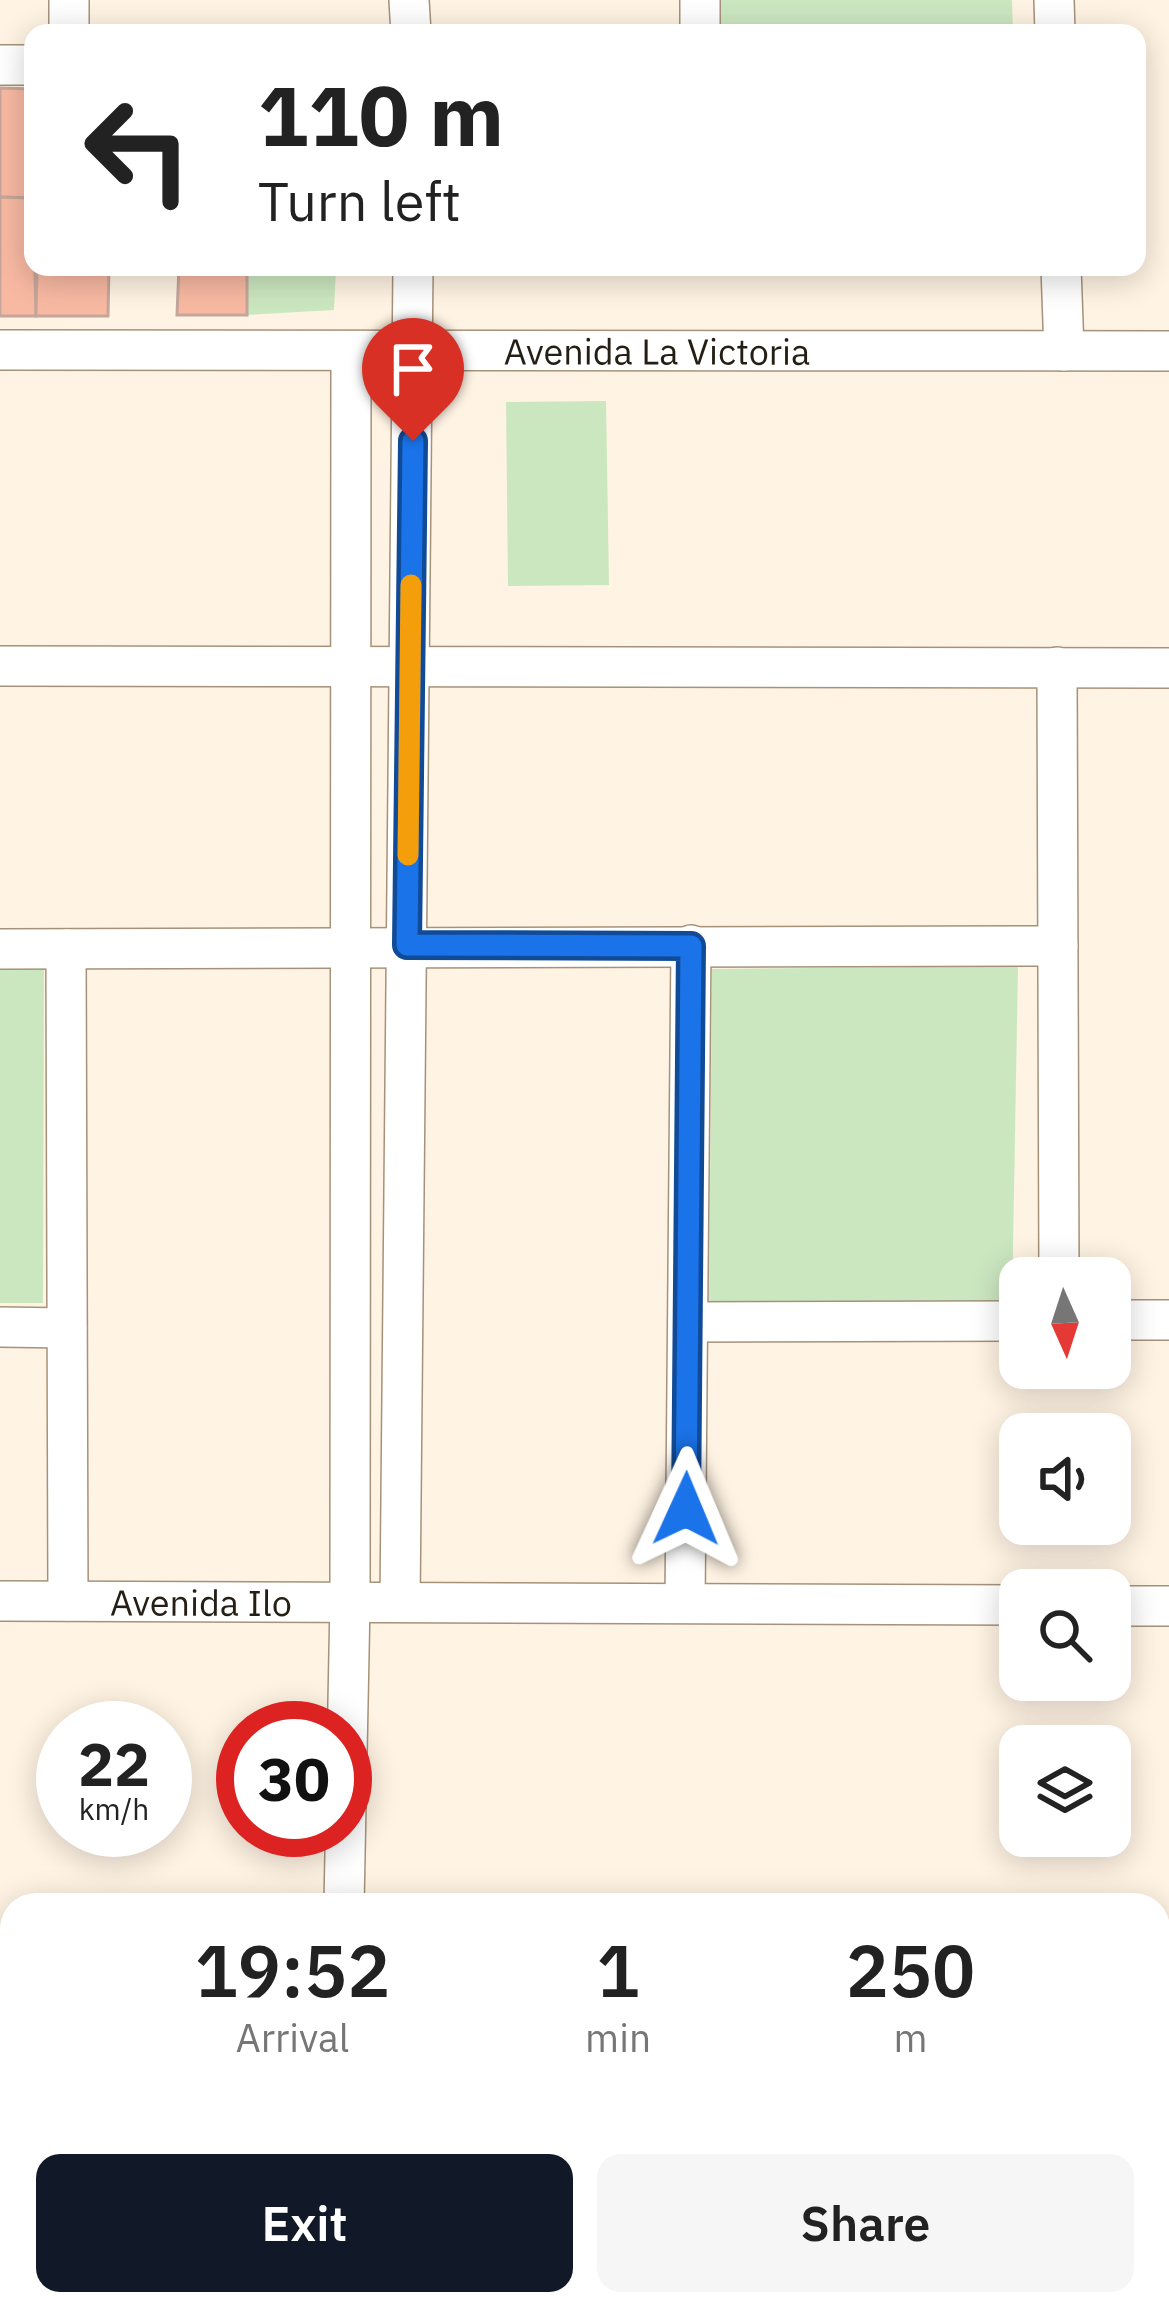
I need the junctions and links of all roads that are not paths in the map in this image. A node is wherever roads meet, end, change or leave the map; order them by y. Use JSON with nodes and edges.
{"nodes":[{"id":1,"x":413,"y":276,"type":"edge"},
{"id":2,"x":1061,"y":276,"type":"edge"},
{"id":3,"x":0,"y":350,"type":"edge"},
{"id":4,"x":414,"y":351,"type":"junction"},
{"id":5,"x":1064,"y":351,"type":"junction"},
{"id":6,"x":1169,"y":351,"type":"edge"},
{"id":7,"x":351,"y":352,"type":"junction"},
{"id":8,"x":0,"y":666,"type":"edge"},
{"id":9,"x":352,"y":667,"type":"junction"},
{"id":10,"x":410,"y":667,"type":"junction"},
{"id":11,"x":1057,"y":668,"type":"junction"},
{"id":12,"x":1169,"y":668,"type":"edge"},
{"id":13,"x":352,"y":945,"type":"junction"},
{"id":14,"x":407,"y":945,"type":"junction"},
{"id":15,"x":691,"y":946,"type":"junction"},
{"id":16,"x":1058,"y":946,"type":"junction"},
{"id":17,"x":0,"y":949,"type":"edge"},
{"id":18,"x":66,"y":949,"type":"junction"},
{"id":19,"x":1059,"y":1257,"type":"edge"},
{"id":20,"x":1131,"y":1320,"type":"edge"},
{"id":21,"x":1169,"y":1320,"type":"edge"},
{"id":22,"x":999,"y":1321,"type":"edge"},
{"id":23,"x":688,"y":1322,"type":"junction"},
{"id":24,"x":0,"y":1327,"type":"edge"},
{"id":25,"x":67,"y":1328,"type":"junction"},
{"id":26,"x":0,"y":1601,"type":"edge"},
{"id":27,"x":68,"y":1601,"type":"junction"},
{"id":28,"x":350,"y":1602,"type":"junction"},
{"id":29,"x":400,"y":1602,"type":"junction"},
{"id":30,"x":686,"y":1603,"type":"junction"},
{"id":31,"x":999,"y":1606,"type":"edge"},
{"id":32,"x":1131,"y":1606,"type":"edge"},
{"id":33,"x":1169,"y":1606,"type":"edge"},
{"id":34,"x":344,"y":1893,"type":"edge"}],
"edges":[{"from":1,"to":4,"type":"street"},
{"from":2,"to":5,"type":"street"},
{"from":3,"to":7,"type":"street","name":"Avenida La Victoria"},
{"from":4,"to":5,"type":"street","name":"Avenida La Victoria"},
{"from":4,"to":7,"type":"street","name":"Avenida La Victoria"},
{"from":4,"to":10,"type":"street"},
{"from":5,"to":6,"type":"street","name":"Avenida La Victoria"},
{"from":7,"to":9,"type":"street"},
{"from":8,"to":9,"type":"street"},
{"from":9,"to":10,"type":"street"},
{"from":9,"to":13,"type":"street"},
{"from":10,"to":11,"type":"street"},
{"from":10,"to":14,"type":"street"},
{"from":11,"to":12,"type":"street"},
{"from":11,"to":16,"type":"street"},
{"from":13,"to":14,"type":"street"},
{"from":13,"to":18,"type":"street"},
{"from":13,"to":28,"type":"street"},
{"from":14,"to":15,"type":"street"},
{"from":14,"to":29,"type":"street"},
{"from":15,"to":16,"type":"street"},
{"from":15,"to":23,"type":"street"},
{"from":16,"to":19,"type":"street"},
{"from":17,"to":18,"type":"street"},
{"from":18,"to":25,"type":"street"},
{"from":20,"to":21,"type":"street"},
{"from":22,"to":23,"type":"street"},
{"from":23,"to":30,"type":"street"},
{"from":24,"to":25,"type":"street"},
{"from":25,"to":27,"type":"street"},
{"from":26,"to":27,"type":"street","name":"Avenida Ilo"},
{"from":27,"to":28,"type":"street","name":"Avenida Ilo"},
{"from":28,"to":29,"type":"street","name":"Avenida Ilo"},
{"from":28,"to":34,"type":"street"},
{"from":29,"to":30,"type":"street","name":"Avenida Ilo"},
{"from":30,"to":31,"type":"street","name":"Avenida Ilo"},
{"from":32,"to":33,"type":"street"}]}
